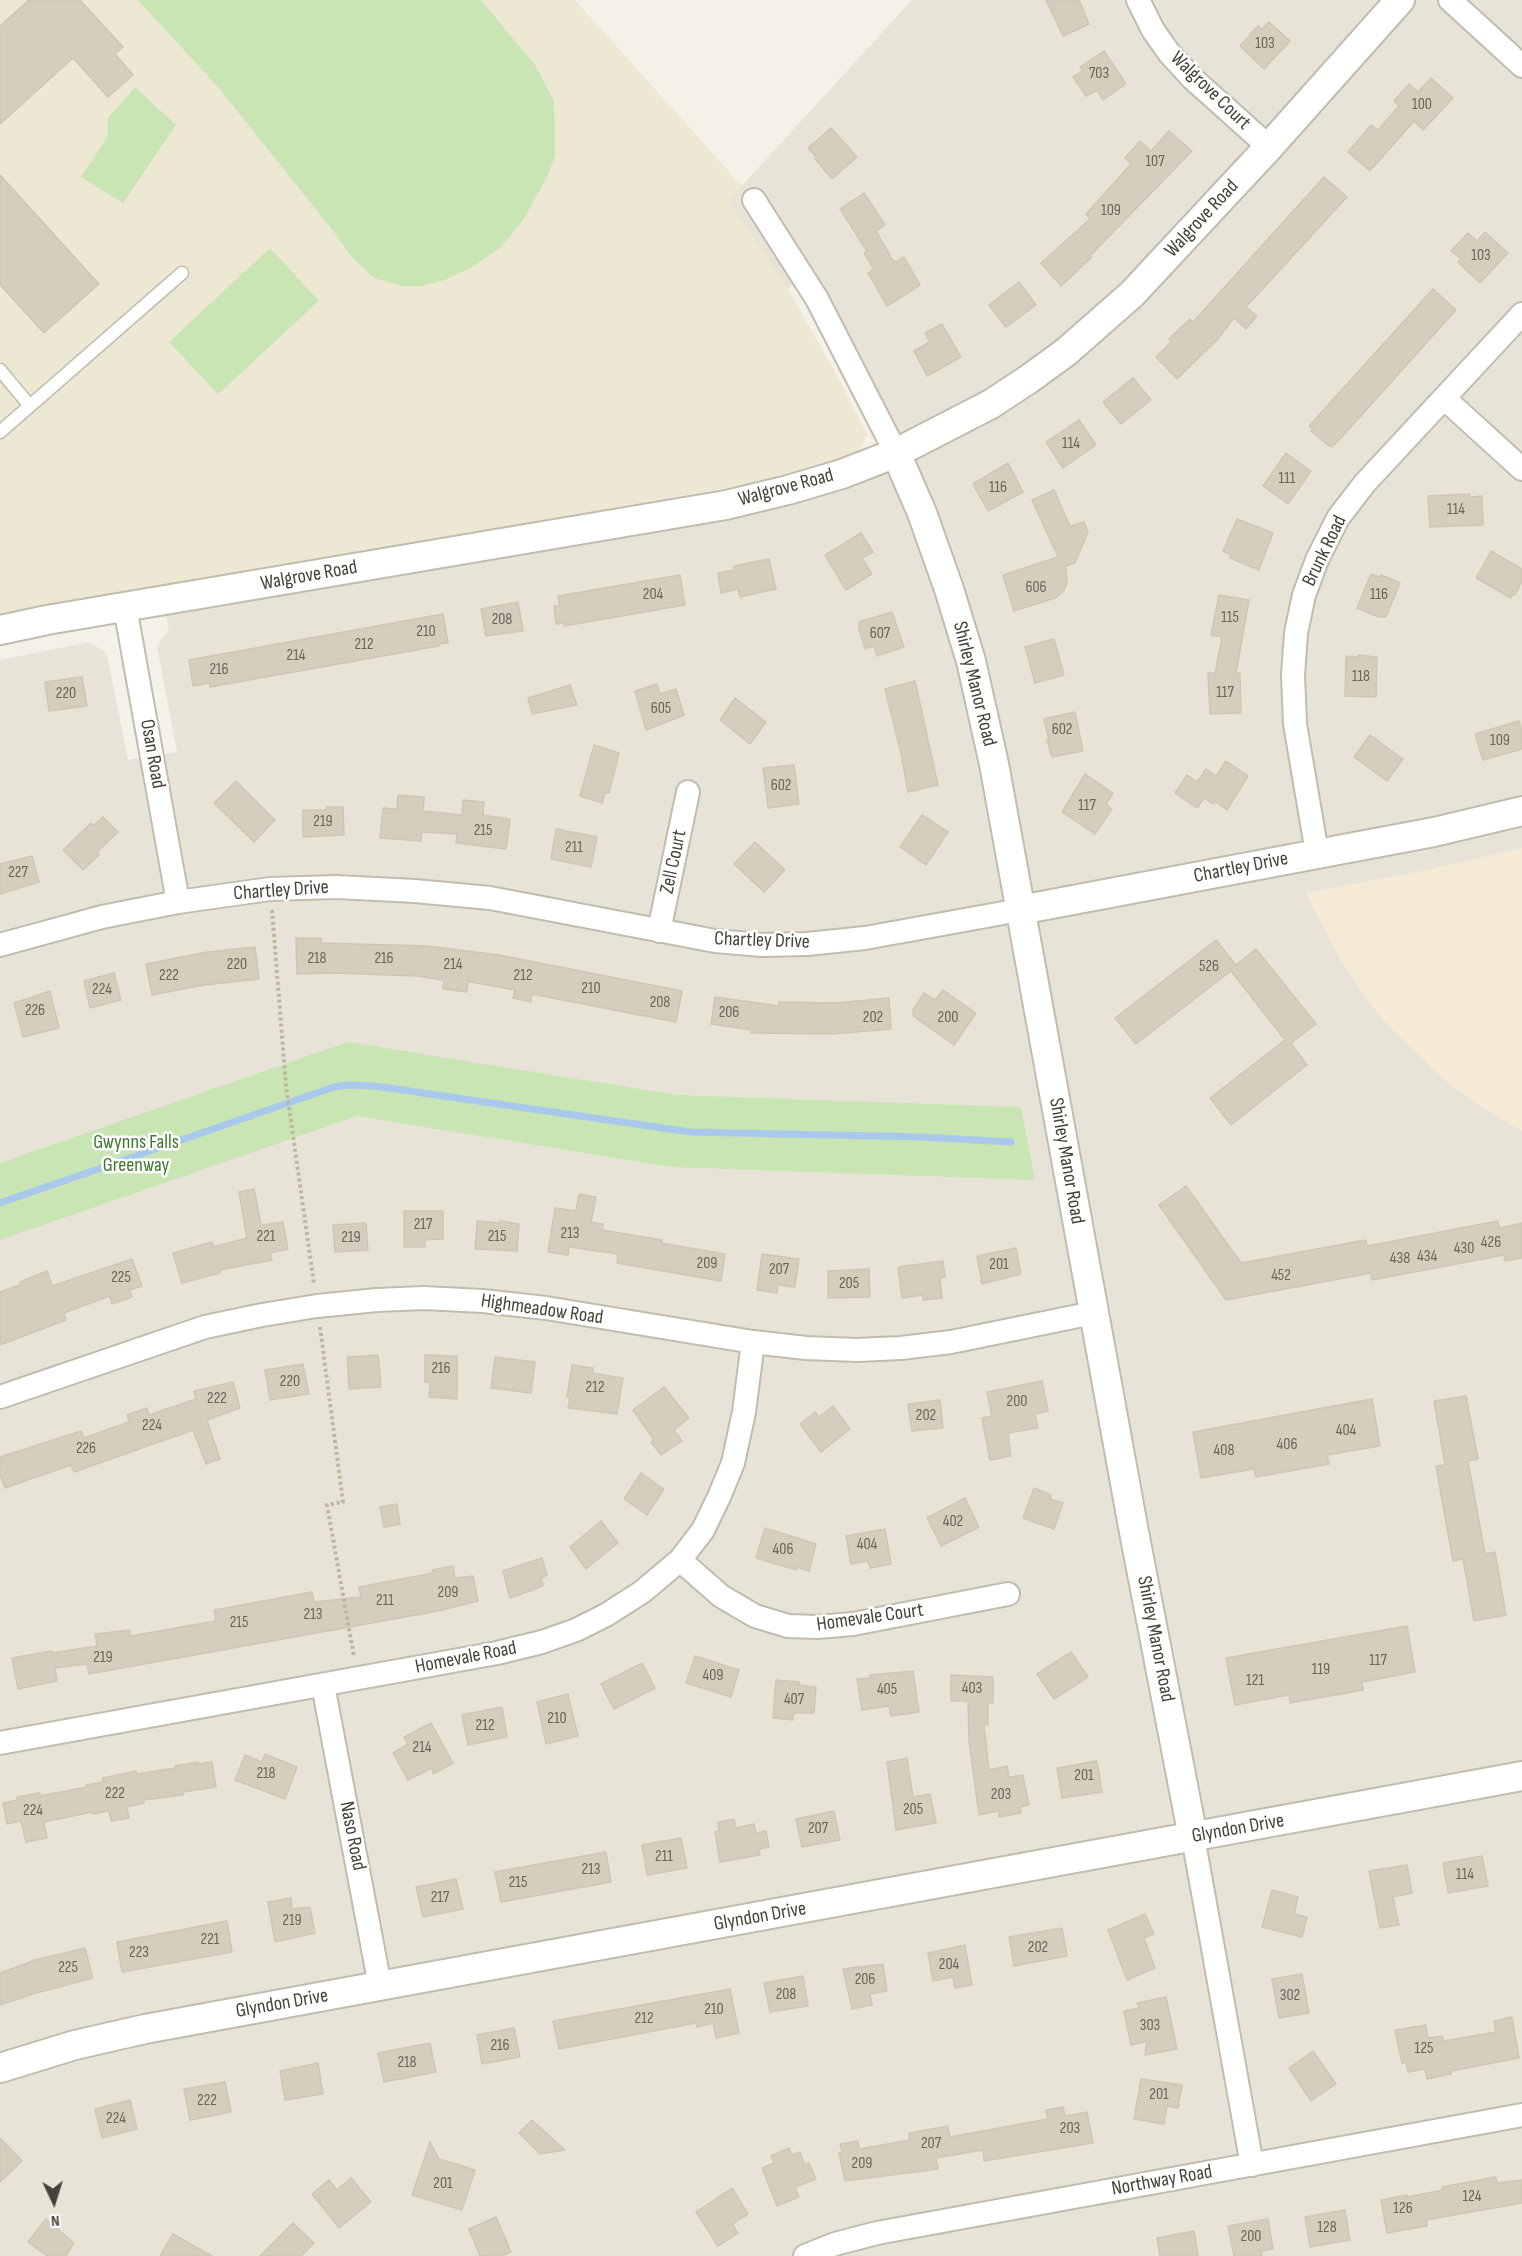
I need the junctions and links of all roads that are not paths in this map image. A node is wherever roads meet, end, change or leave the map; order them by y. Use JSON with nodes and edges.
{"nodes":[{"id":1,"x":1138,"y":0,"type":"edge"},
{"id":2,"x":1400,"y":0,"type":"edge"},
{"id":3,"x":1450,"y":0,"type":"edge"},
{"id":4,"x":1522,"y":66,"type":"edge"},
{"id":5,"x":1269,"y":147,"type":"junction"},
{"id":6,"x":754,"y":200,"type":"dead end"},
{"id":7,"x":182,"y":273,"type":"dead end"},
{"id":8,"x":1522,"y":314,"type":"edge"},
{"id":9,"x":0,"y":370,"type":"edge"},
{"id":10,"x":1445,"y":399,"type":"junction"},
{"id":11,"x":30,"y":405,"type":"junction"},
{"id":12,"x":0,"y":432,"type":"edge"},
{"id":13,"x":896,"y":453,"type":"junction"},
{"id":14,"x":1522,"y":469,"type":"edge"},
{"id":15,"x":125,"y":607,"type":"junction"},
{"id":16,"x":0,"y":630,"type":"edge"},
{"id":17,"x":688,"y":792,"type":"dead end"},
{"id":18,"x":1522,"y":811,"type":"edge"},
{"id":19,"x":1317,"y":853,"type":"junction"},
{"id":20,"x":178,"y":902,"type":"junction"},
{"id":21,"x":1020,"y":910,"type":"junction"},
{"id":22,"x":659,"y":931,"type":"junction"},
{"id":23,"x":0,"y":945,"type":"edge"},
{"id":24,"x":1093,"y":1313,"type":"junction"},
{"id":25,"x":753,"y":1342,"type":"junction"},
{"id":26,"x":0,"y":1397,"type":"edge"},
{"id":27,"x":680,"y":1560,"type":"junction"},
{"id":28,"x":1008,"y":1594,"type":"dead end"},
{"id":29,"x":323,"y":1685,"type":"junction"},
{"id":30,"x":0,"y":1743,"type":"edge"},
{"id":31,"x":1522,"y":1776,"type":"edge"},
{"id":32,"x":1193,"y":1837,"type":"junction"},
{"id":33,"x":380,"y":1986,"type":"junction"},
{"id":34,"x":0,"y":2068,"type":"edge"},
{"id":35,"x":1522,"y":2115,"type":"edge"},
{"id":36,"x":1252,"y":2165,"type":"junction"},
{"id":37,"x":805,"y":2256,"type":"edge"}],
"edges":[{"from":1,"to":5,"type":"street","name":"Walgrove Court"},
{"from":2,"to":5,"type":"street","name":"Walgrove Road"},
{"from":3,"to":4,"type":"street"},
{"from":5,"to":13,"type":"street","name":"Walgrove Road"},
{"from":6,"to":13,"type":"street","name":"Shirley Manor Road"},
{"from":7,"to":11,"type":"lane"},
{"from":8,"to":10,"type":"street","name":"Brunk Road"},
{"from":9,"to":11,"type":"lane"},
{"from":10,"to":14,"type":"street"},
{"from":10,"to":19,"type":"street","name":"Brunk Road"},
{"from":11,"to":12,"type":"lane"},
{"from":13,"to":15,"type":"street","name":"Walgrove Road"},
{"from":13,"to":21,"type":"street","name":"Shirley Manor Road"},
{"from":15,"to":16,"type":"street","name":"Walgrove Road"},
{"from":15,"to":20,"type":"street","name":"Osan Road"},
{"from":17,"to":22,"type":"street","name":"Zell Court"},
{"from":18,"to":19,"type":"street","name":"Chartley Drive"},
{"from":19,"to":21,"type":"street","name":"Chartley Drive"},
{"from":20,"to":22,"type":"street","name":"Chartley Drive"},
{"from":20,"to":23,"type":"street","name":"Chartley Drive"},
{"from":21,"to":22,"type":"street","name":"Chartley Drive"},
{"from":21,"to":24,"type":"street","name":"Shirley Manor Road"},
{"from":24,"to":25,"type":"street","name":"Highmeadow Road"},
{"from":24,"to":32,"type":"street","name":"Shirley Manor Road"},
{"from":25,"to":26,"type":"street","name":"Highmeadow Road"},
{"from":25,"to":27,"type":"street","name":"Homevale Road"},
{"from":27,"to":28,"type":"street","name":"Homevale Court"},
{"from":27,"to":29,"type":"street","name":"Homevale Road"},
{"from":29,"to":30,"type":"street","name":"Homevale Road"},
{"from":29,"to":33,"type":"street","name":"Naso Road"},
{"from":31,"to":32,"type":"street","name":"Glyndon Drive"},
{"from":32,"to":33,"type":"street","name":"Glyndon Drive"},
{"from":32,"to":36,"type":"street","name":"Shirley Manor Road"},
{"from":33,"to":34,"type":"street","name":"Glyndon Drive"},
{"from":35,"to":36,"type":"street","name":"Northway Road"},
{"from":36,"to":37,"type":"street","name":"Northway Road"}]}
